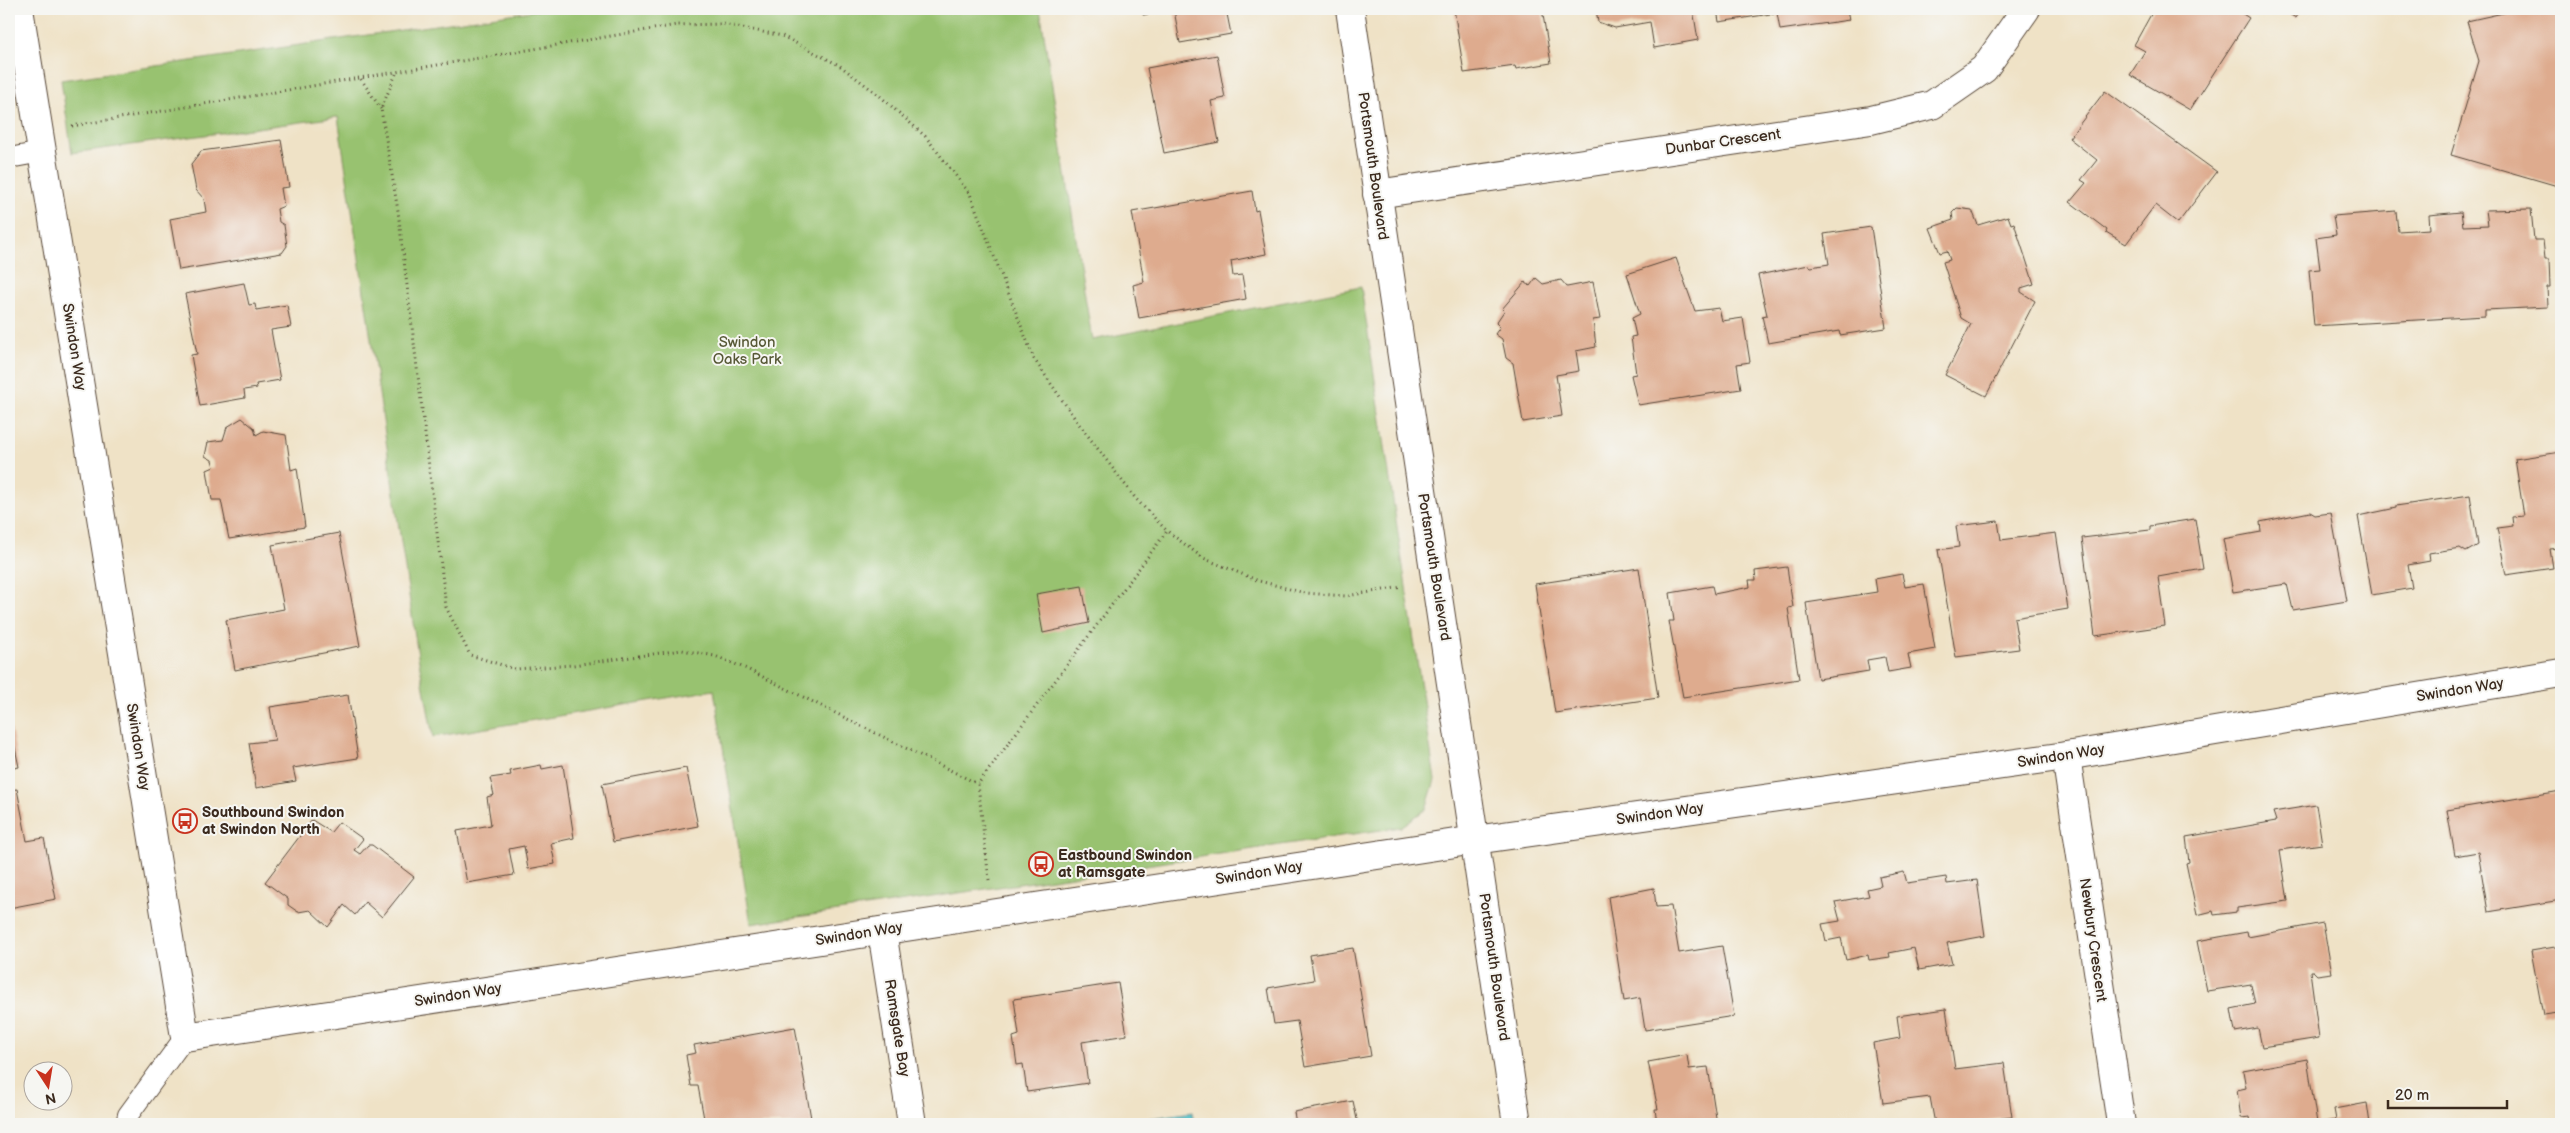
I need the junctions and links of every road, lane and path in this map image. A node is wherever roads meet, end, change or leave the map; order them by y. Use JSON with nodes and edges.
{"nodes":[{"id":1,"x":19,"y":9,"type":"edge"},
{"id":2,"x":1350,"y":9,"type":"edge"},
{"id":3,"x":2026,"y":9,"type":"edge"},
{"id":4,"x":397,"y":74,"type":"junction"},
{"id":5,"x":361,"y":79,"type":"junction"},
{"id":6,"x":381,"y":109,"type":"junction"},
{"id":7,"x":41,"y":142,"type":"junction"},
{"id":8,"x":9,"y":158,"type":"edge"},
{"id":9,"x":1377,"y":194,"type":"junction"},
{"id":10,"x":1167,"y":531,"type":"junction"},
{"id":11,"x":1436,"y":582,"type":"junction"},
{"id":12,"x":2561,"y":673,"type":"edge"},
{"id":13,"x":2066,"y":756,"type":"junction"},
{"id":14,"x":978,"y":784,"type":"junction"},
{"id":15,"x":1475,"y":840,"type":"junction"},
{"id":16,"x":993,"y":913,"type":"junction"},
{"id":17,"x":882,"y":931,"type":"junction"},
{"id":18,"x":185,"y":1037,"type":"junction"},
{"id":19,"x":126,"y":1124,"type":"edge"},
{"id":20,"x":912,"y":1124,"type":"edge"},
{"id":21,"x":1517,"y":1124,"type":"edge"},
{"id":22,"x":2121,"y":1124,"type":"edge"}],
"edges":[{"from":1,"to":7,"type":"street","name":"Swindon Way"},
{"from":2,"to":9,"type":"street","name":"Portsmouth Boulevard"},
{"from":3,"to":9,"type":"street","name":"Dunbar Crescent"},
{"from":4,"to":5,"type":"path"},
{"from":4,"to":6,"type":"path"},
{"from":4,"to":10,"type":"path"},
{"from":5,"to":6,"type":"path"},
{"from":5,"to":7,"type":"path"},
{"from":6,"to":14,"type":"path"},
{"from":7,"to":8,"type":"lane"},
{"from":7,"to":18,"type":"street","name":"Swindon Way"},
{"from":9,"to":11,"type":"street","name":"Portsmouth Boulevard"},
{"from":10,"to":11,"type":"path"},
{"from":10,"to":14,"type":"path"},
{"from":11,"to":15,"type":"street","name":"Portsmouth Boulevard"},
{"from":12,"to":13,"type":"street","name":"Swindon Way"},
{"from":13,"to":15,"type":"street","name":"Swindon Way"},
{"from":13,"to":22,"type":"street","name":"Newbury Crescent"},
{"from":14,"to":16,"type":"path"},
{"from":15,"to":16,"type":"street","name":"Swindon Way"},
{"from":15,"to":21,"type":"street","name":"Portsmouth Boulevard"},
{"from":16,"to":17,"type":"street","name":"Swindon Way"},
{"from":17,"to":18,"type":"street","name":"Swindon Way"},
{"from":17,"to":20,"type":"street","name":"Ramsgate Bay"},
{"from":18,"to":19,"type":"lane"}]}
